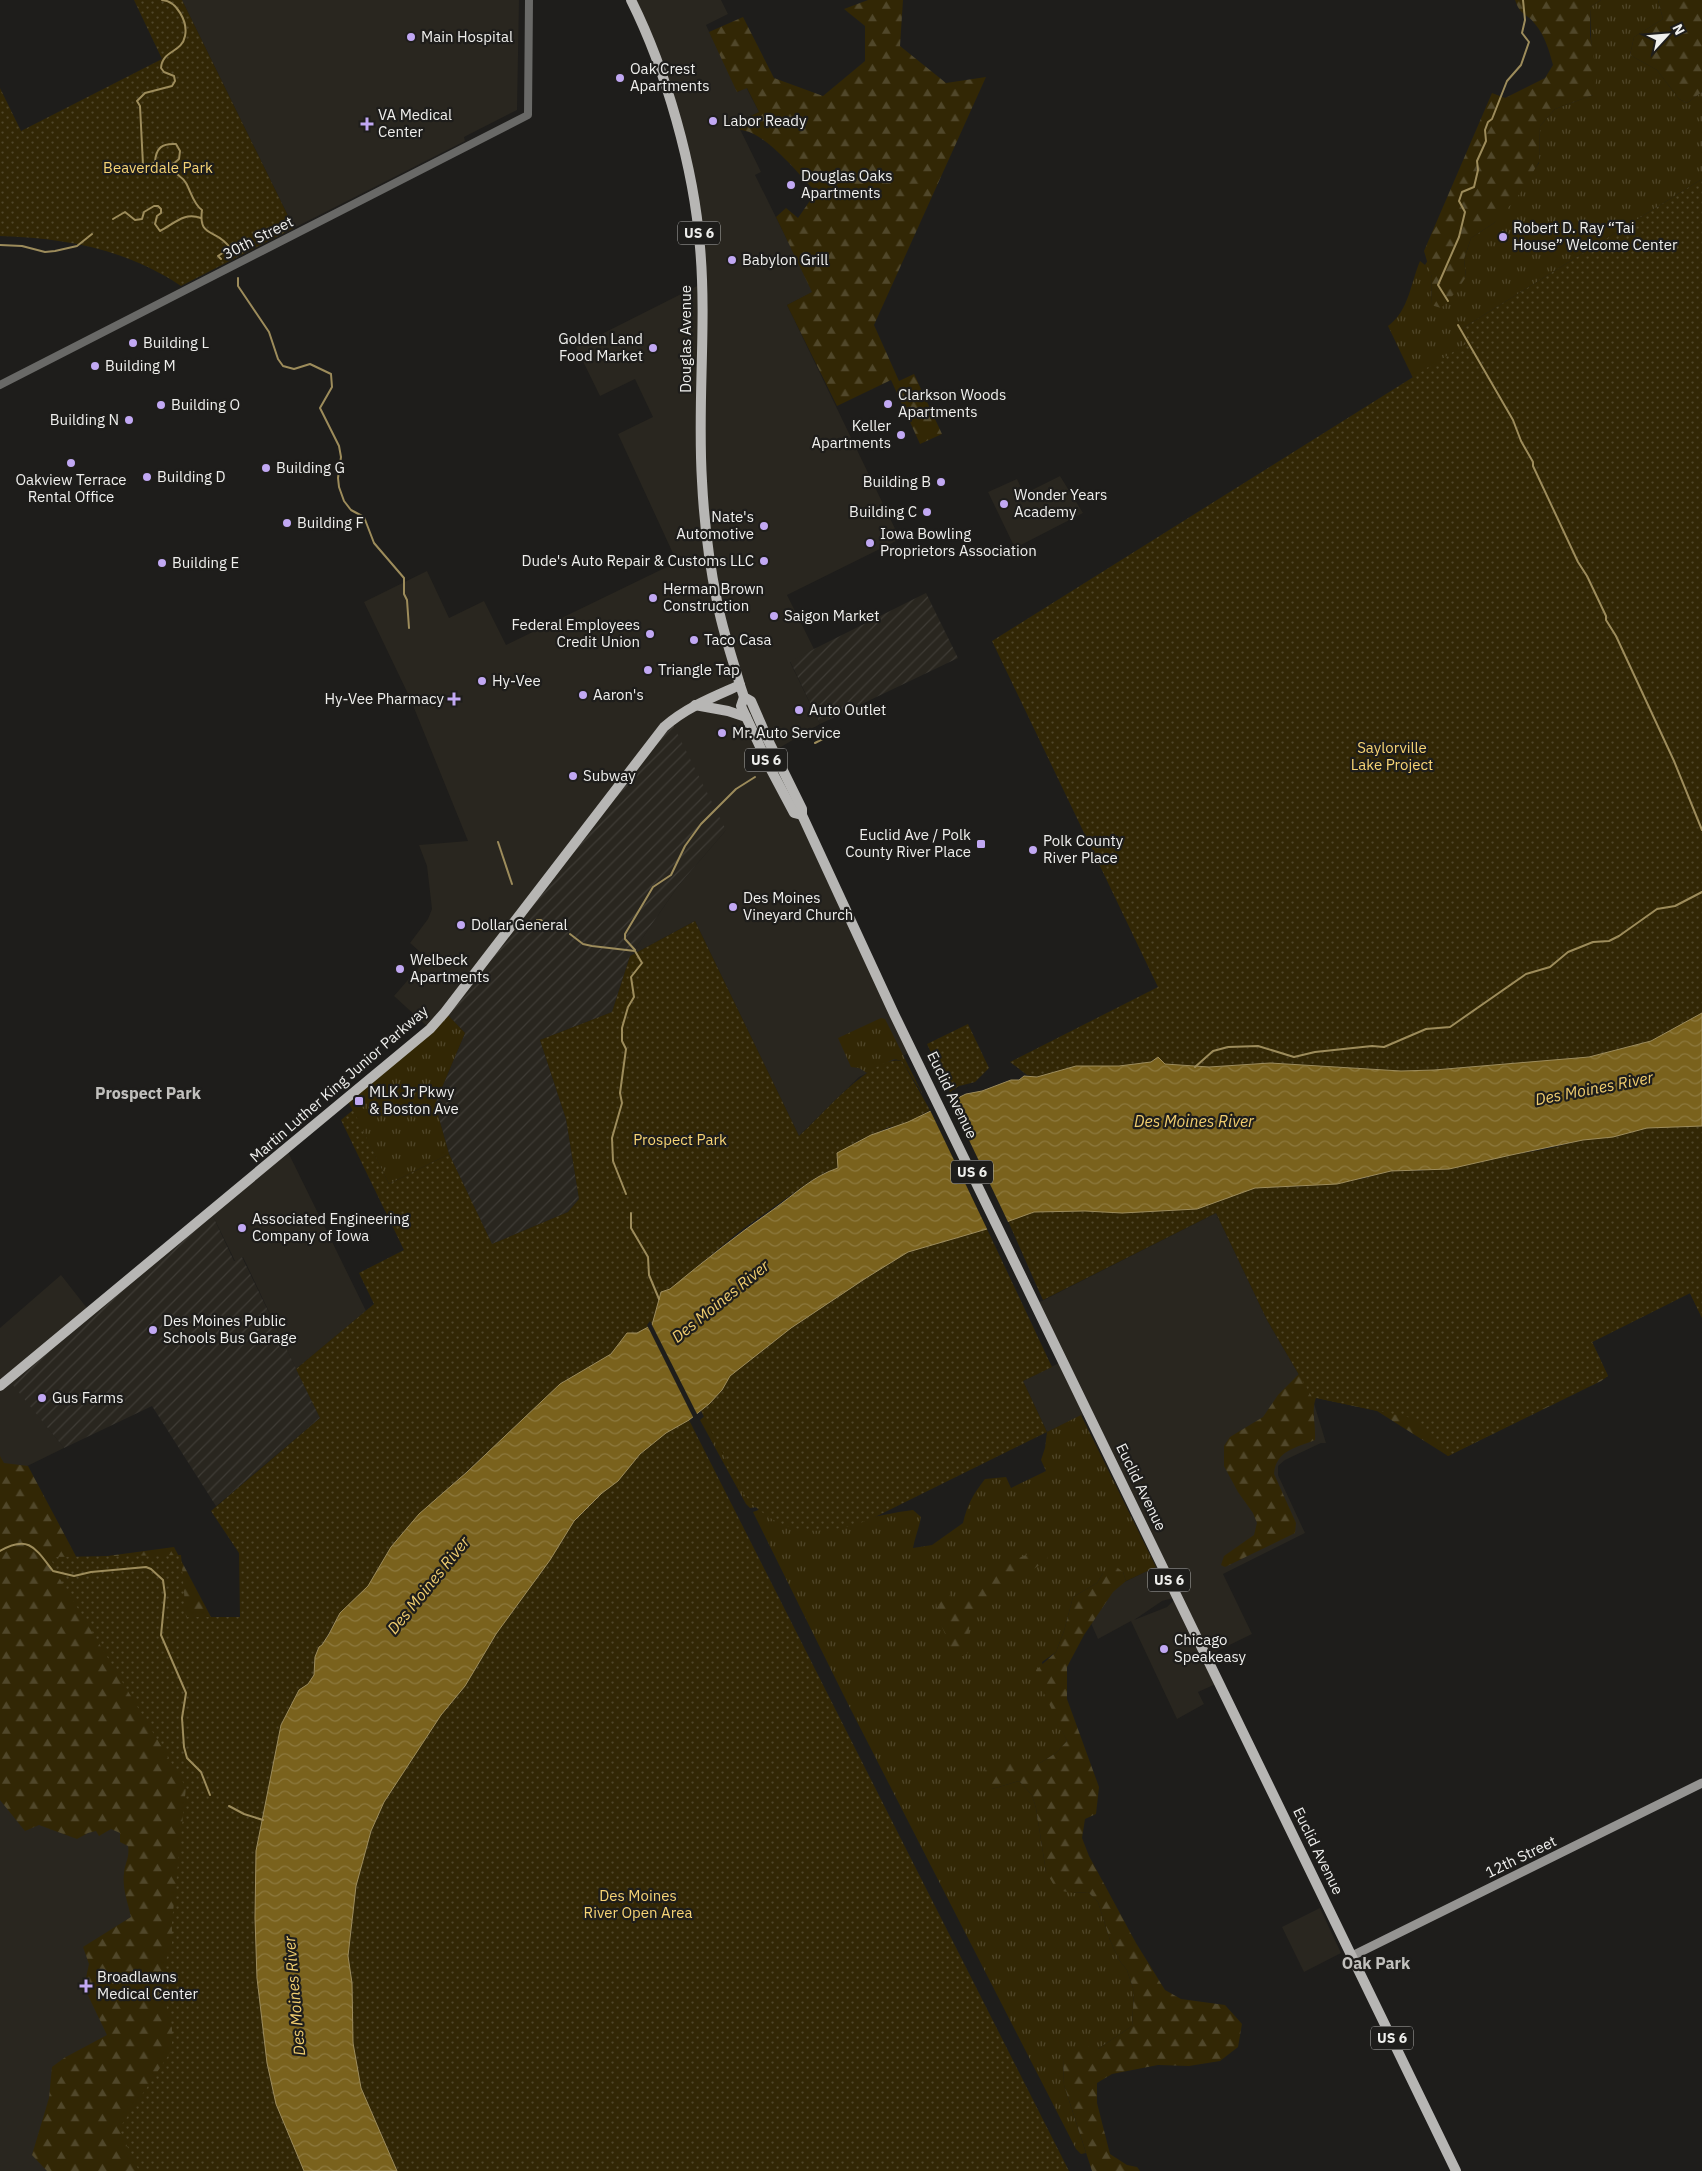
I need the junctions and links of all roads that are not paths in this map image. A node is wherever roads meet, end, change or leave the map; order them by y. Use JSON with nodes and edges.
{"nodes":[{"id":1,"x":529,"y":0,"type":"edge"},
{"id":2,"x":631,"y":0,"type":"edge"},
{"id":3,"x":0,"y":385,"type":"edge"},
{"id":4,"x":740,"y":685,"type":"junction"},
{"id":5,"x":744,"y":697,"type":"junction"},
{"id":6,"x":695,"y":705,"type":"junction"},
{"id":7,"x":746,"y":718,"type":"junction"},
{"id":8,"x":802,"y":815,"type":"junction"},
{"id":9,"x":0,"y":1386,"type":"edge"},
{"id":10,"x":1702,"y":1783,"type":"edge"},
{"id":11,"x":1352,"y":1956,"type":"junction"},
{"id":12,"x":1456,"y":2171,"type":"edge"}],
"edges":[{"from":1,"to":3,"type":"street","name":"30th Street"},
{"from":2,"to":4,"type":"main road","name":"Douglas Avenue","number":"US 6"},
{"from":4,"to":5,"type":"main road","name":"Euclid Avenue","number":"US 6"},
{"from":4,"to":6,"type":"main road","name":"Martin Luther King Junior Parkway"},
{"from":5,"to":7,"type":"main road","name":"Euclid Avenue","number":"US 6"},
{"from":5,"to":8,"type":"main road","name":"Euclid Avenue","number":"US 6"},
{"from":6,"to":7,"type":"main road"},
{"from":6,"to":9,"type":"main road","name":"Martin Luther King Junior Parkway"},
{"from":7,"to":8,"type":"main road","name":"Euclid Avenue","number":"US 6"},
{"from":8,"to":11,"type":"main road","name":"Euclid Avenue","number":"US 6"},
{"from":10,"to":11,"type":"main road","name":"12th Street"},
{"from":11,"to":12,"type":"main road","name":"Euclid Avenue","number":"US 6"}]}
